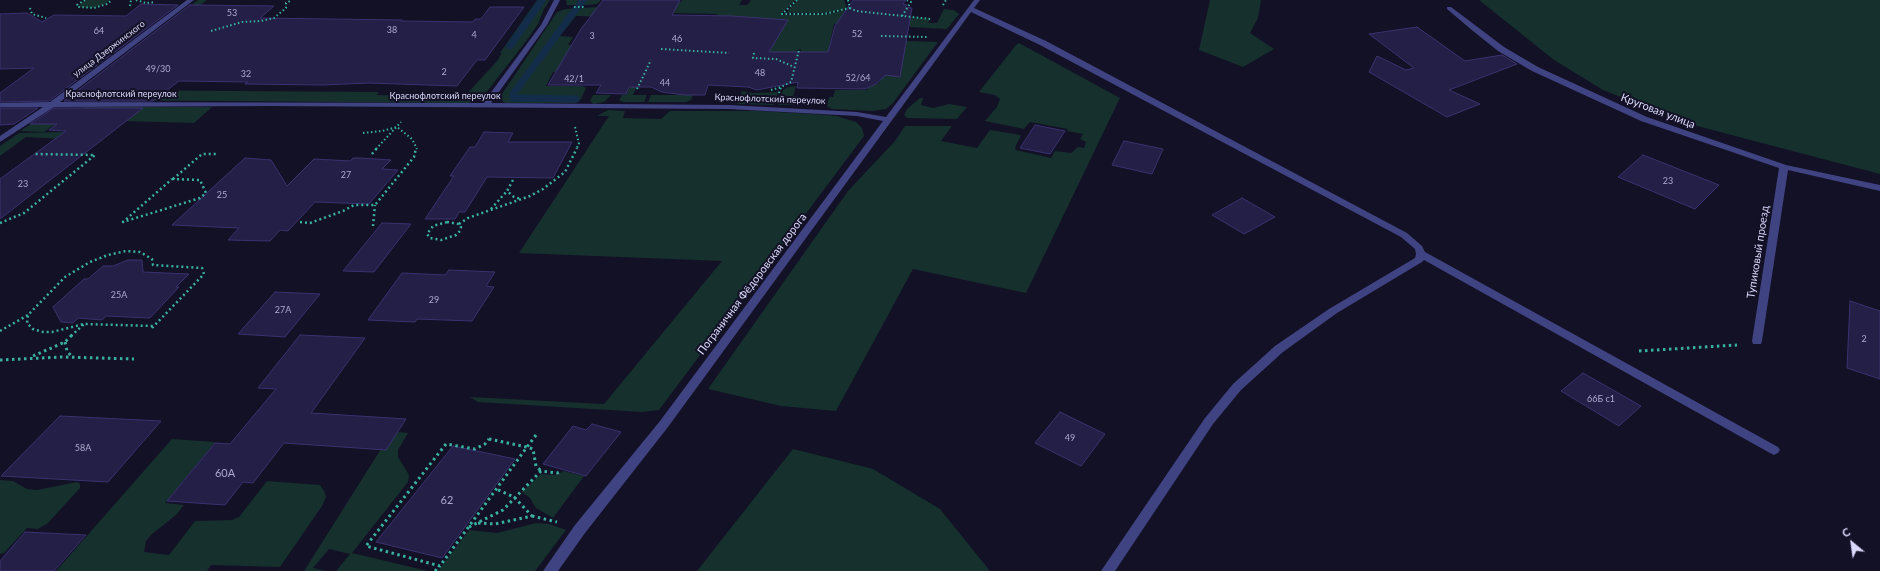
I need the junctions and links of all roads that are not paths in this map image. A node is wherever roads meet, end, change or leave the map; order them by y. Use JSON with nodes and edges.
{"nodes":[{"id":1,"x":191,"y":0,"type":"edge"},
{"id":2,"x":557,"y":0,"type":"edge"},
{"id":3,"x":977,"y":0,"type":"edge"},
{"id":4,"x":1449,"y":8,"type":"dead end"},
{"id":5,"x":970,"y":9,"type":"junction"},
{"id":6,"x":0,"y":104,"type":"edge"},
{"id":7,"x":53,"y":104,"type":"junction"},
{"id":8,"x":485,"y":106,"type":"junction"},
{"id":9,"x":890,"y":120,"type":"junction"},
{"id":10,"x":0,"y":140,"type":"edge"},
{"id":11,"x":1784,"y":167,"type":"junction"},
{"id":12,"x":1880,"y":188,"type":"edge"},
{"id":13,"x":1421,"y":254,"type":"junction"},
{"id":14,"x":1757,"y":342,"type":"road end"},
{"id":15,"x":1774,"y":450,"type":"dead end"},
{"id":16,"x":550,"y":571,"type":"edge"},
{"id":17,"x":1108,"y":571,"type":"edge"}],
"edges":[{"from":1,"to":7,"type":"street","name":"улица Дзержинского"},
{"from":2,"to":8,"type":"street"},
{"from":3,"to":5,"type":"street","name":"Пограничная Фёдоровская дорога"},
{"from":4,"to":11,"type":"street","name":"Круговая улица"},
{"from":5,"to":9,"type":"street","name":"Пограничная Фёдоровская дорога"},
{"from":5,"to":13,"type":"street"},
{"from":6,"to":7,"type":"street","name":"Краснофлотский переулок"},
{"from":7,"to":8,"type":"street","name":"Краснофлотский переулок"},
{"from":7,"to":10,"type":"street","name":"улица Дзержинского"},
{"from":8,"to":9,"type":"street","name":"Краснофлотский переулок"},
{"from":9,"to":16,"type":"street","name":"Пограничная Фёдоровская дорога"},
{"from":11,"to":12,"type":"street","name":"Круговая улица"},
{"from":11,"to":14,"type":"street","name":"Тупиковый проезд"},
{"from":13,"to":15,"type":"street"},
{"from":13,"to":17,"type":"street"}]}
